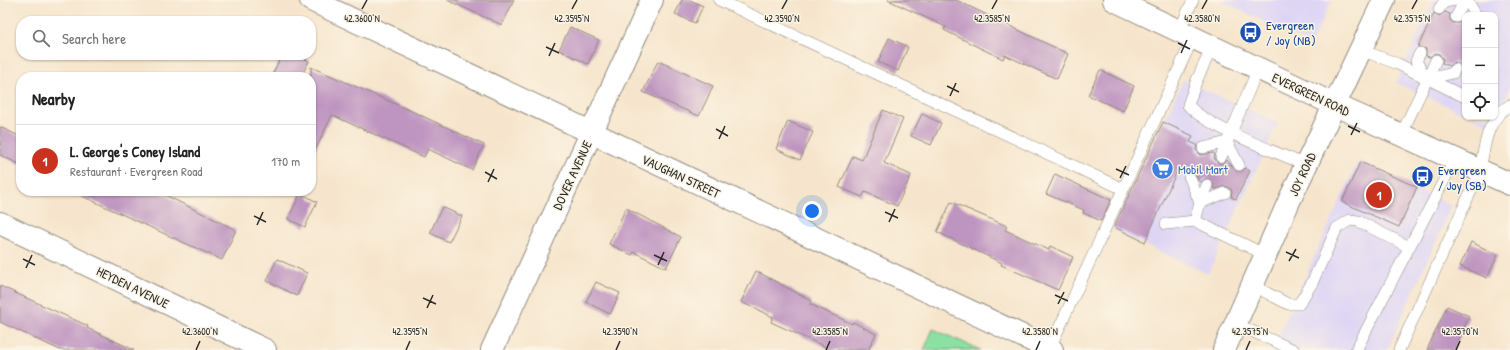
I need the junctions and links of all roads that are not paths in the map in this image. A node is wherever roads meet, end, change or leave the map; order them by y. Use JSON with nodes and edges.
{"nodes":[{"id":1,"x":311,"y":0,"type":"edge"},
{"id":2,"x":652,"y":0,"type":"edge"},
{"id":3,"x":720,"y":0,"type":"edge"},
{"id":4,"x":1114,"y":0,"type":"edge"},
{"id":5,"x":1193,"y":0,"type":"edge"},
{"id":6,"x":1384,"y":0,"type":"edge"},
{"id":7,"x":1456,"y":0,"type":"edge"},
{"id":8,"x":1466,"y":0,"type":"edge"},
{"id":9,"x":1439,"y":10,"type":"dead end"},
{"id":10,"x":1474,"y":12,"type":"edge"},
{"id":11,"x":1456,"y":17,"type":"dead end"},
{"id":12,"x":1194,"y":38,"type":"junction"},
{"id":13,"x":1361,"y":50,"type":"junction"},
{"id":14,"x":1420,"y":53,"type":"dead end"},
{"id":15,"x":1436,"y":60,"type":"dead end"},
{"id":16,"x":1258,"y":69,"type":"junction"},
{"id":17,"x":1455,"y":69,"type":"dead end"},
{"id":18,"x":1427,"y":79,"type":"junction"},
{"id":19,"x":1462,"y":96,"type":"edge"},
{"id":20,"x":1510,"y":104,"type":"edge"},
{"id":21,"x":1335,"y":105,"type":"junction"},
{"id":22,"x":1498,"y":111,"type":"edge"},
{"id":23,"x":1493,"y":120,"type":"edge"},
{"id":24,"x":591,"y":134,"type":"junction"},
{"id":25,"x":1401,"y":135,"type":"junction"},
{"id":26,"x":1229,"y":137,"type":"junction"},
{"id":27,"x":1203,"y":148,"type":"dead end"},
{"id":28,"x":1221,"y":157,"type":"dead end"},
{"id":29,"x":1455,"y":159,"type":"junction"},
{"id":30,"x":1239,"y":165,"type":"dead end"},
{"id":31,"x":1306,"y":165,"type":"junction"},
{"id":32,"x":1480,"y":171,"type":"junction"},
{"id":33,"x":1189,"y":176,"type":"dead end"},
{"id":34,"x":1510,"y":184,"type":"edge"},
{"id":35,"x":1208,"y":185,"type":"dead end"},
{"id":36,"x":1123,"y":189,"type":"junction"},
{"id":37,"x":1224,"y":193,"type":"dead end"},
{"id":38,"x":1200,"y":203,"type":"junction"},
{"id":39,"x":1195,"y":221,"type":"junction"},
{"id":40,"x":0,"y":223,"type":"edge"},
{"id":41,"x":1166,"y":224,"type":"dead end"},
{"id":42,"x":1410,"y":247,"type":"junction"},
{"id":43,"x":1266,"y":254,"type":"junction"},
{"id":44,"x":1252,"y":286,"type":"junction"},
{"id":45,"x":1236,"y":324,"type":"junction"},
{"id":46,"x":265,"y":350,"type":"edge"},
{"id":47,"x":492,"y":350,"type":"edge"},
{"id":48,"x":1050,"y":350,"type":"edge"},
{"id":49,"x":1224,"y":350,"type":"edge"},
{"id":50,"x":1294,"y":350,"type":"edge"},
{"id":51,"x":1356,"y":350,"type":"edge"},
{"id":52,"x":1399,"y":350,"type":"edge"}],
"edges":[{"from":1,"to":24,"type":"street","name":"VAUGHAN STREET"},
{"from":2,"to":24,"type":"street","name":"DOVER AVENUE"},
{"from":3,"to":36,"type":"lane"},
{"from":4,"to":12,"type":"street","name":"EVERGREEN ROAD"},
{"from":5,"to":12,"type":"lane"},
{"from":6,"to":13,"type":"street","name":"JOY ROAD"},
{"from":7,"to":9,"type":"lane"},
{"from":8,"to":10,"type":"lane"},
{"from":8,"to":11,"type":"lane"},
{"from":12,"to":16,"type":"street","name":"EVERGREEN ROAD"},
{"from":12,"to":26,"type":"lane"},
{"from":12,"to":36,"type":"lane"},
{"from":13,"to":18,"type":"lane"},
{"from":13,"to":21,"type":"street","name":"JOY ROAD"},
{"from":14,"to":18,"type":"lane"},
{"from":15,"to":18,"type":"lane"},
{"from":16,"to":21,"type":"street","name":"EVERGREEN ROAD"},
{"from":16,"to":26,"type":"lane"},
{"from":17,"to":18,"type":"lane"},
{"from":18,"to":19,"type":"lane"},
{"from":18,"to":25,"type":"lane"},
{"from":20,"to":22,"type":"lane"},
{"from":21,"to":25,"type":"street","name":"EVERGREEN ROAD"},
{"from":21,"to":31,"type":"street","name":"JOY ROAD"},
{"from":23,"to":32,"type":"lane"},
{"from":24,"to":47,"type":"street","name":"DOVER AVENUE"},
{"from":24,"to":48,"type":"street","name":"VAUGHAN STREET"},
{"from":25,"to":29,"type":"street","name":"EVERGREEN ROAD"},
{"from":26,"to":27,"type":"lane"},
{"from":26,"to":28,"type":"lane"},
{"from":26,"to":30,"type":"lane"},
{"from":26,"to":31,"type":"lane"},
{"from":29,"to":32,"type":"street","name":"EVERGREEN ROAD"},
{"from":29,"to":42,"type":"lane"},
{"from":31,"to":43,"type":"street","name":"JOY ROAD"},
{"from":32,"to":34,"type":"street","name":"EVERGREEN ROAD"},
{"from":32,"to":52,"type":"lane"},
{"from":33,"to":38,"type":"lane"},
{"from":35,"to":38,"type":"lane"},
{"from":36,"to":48,"type":"lane"},
{"from":37,"to":38,"type":"lane"},
{"from":38,"to":39,"type":"lane"},
{"from":39,"to":41,"type":"lane"},
{"from":39,"to":43,"type":"lane"},
{"from":40,"to":46,"type":"street","name":"HEYDEN AVENUE"},
{"from":42,"to":44,"type":"lane"},
{"from":42,"to":51,"type":"lane"},
{"from":43,"to":44,"type":"street","name":"JOY ROAD"},
{"from":44,"to":45,"type":"street","name":"JOY ROAD"},
{"from":45,"to":49,"type":"street","name":"JOY ROAD"},
{"from":45,"to":50,"type":"lane"}]}
